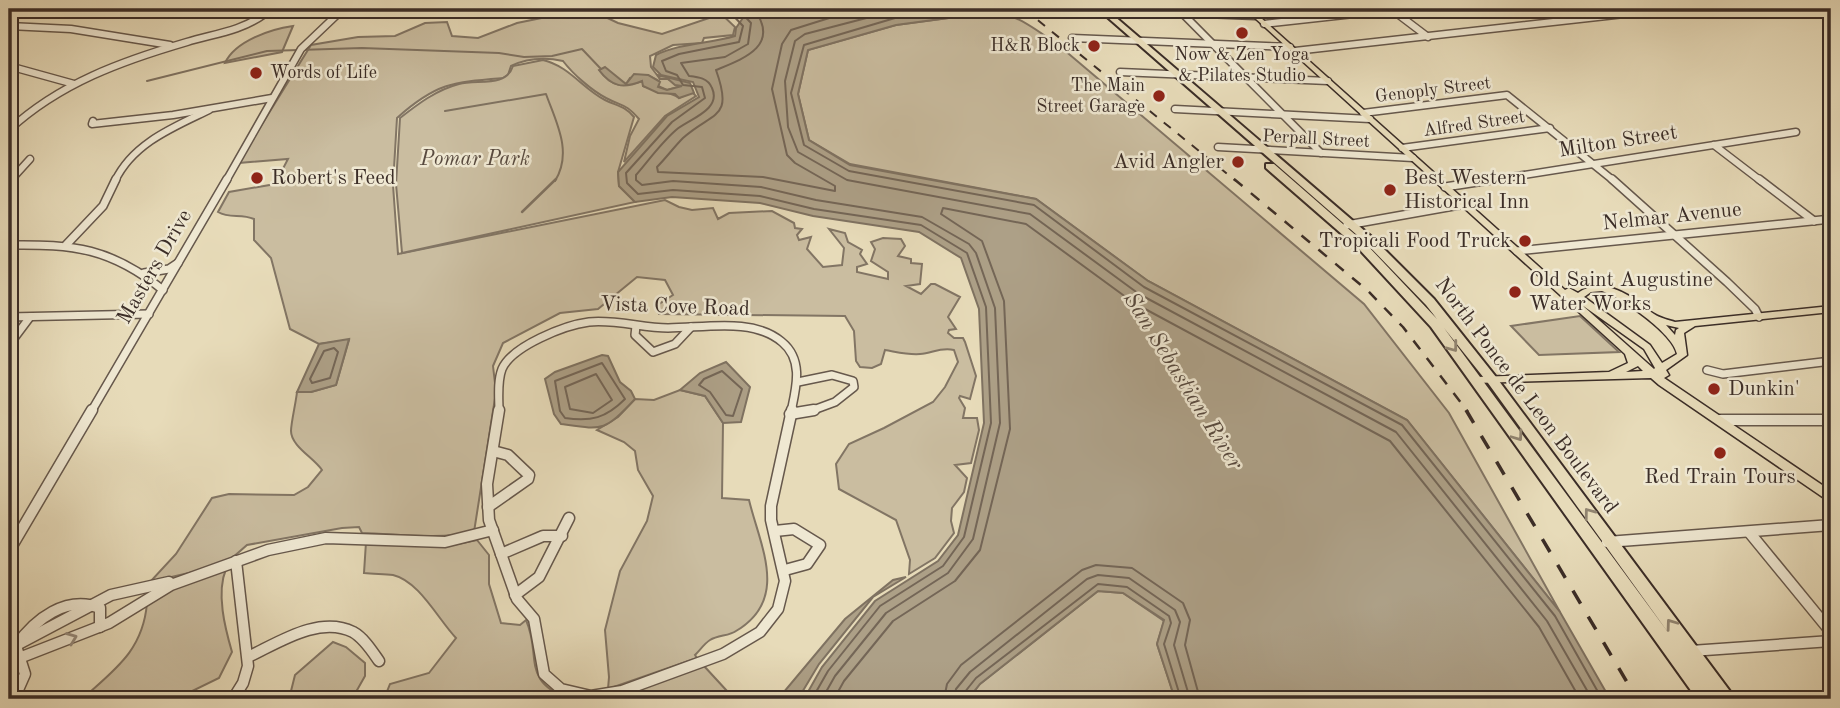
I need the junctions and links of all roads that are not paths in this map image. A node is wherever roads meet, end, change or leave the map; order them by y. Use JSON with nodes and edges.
{"nodes":[{"id":1,"x":14,"y":9,"type":"edge"},
{"id":2,"x":195,"y":9,"type":"edge"},
{"id":3,"x":359,"y":9,"type":"edge"},
{"id":4,"x":1080,"y":9,"type":"edge"},
{"id":5,"x":1091,"y":9,"type":"edge"},
{"id":6,"x":1102,"y":9,"type":"edge"},
{"id":7,"x":1248,"y":9,"type":"edge"},
{"id":8,"x":1392,"y":9,"type":"edge"},
{"id":9,"x":1399,"y":9,"type":"edge"},
{"id":10,"x":1669,"y":9,"type":"edge"},
{"id":11,"x":342,"y":10,"type":"edge"},
{"id":12,"x":308,"y":11,"type":"edge"},
{"id":13,"x":1180,"y":11,"type":"edge"},
{"id":14,"x":9,"y":13,"type":"edge"},
{"id":15,"x":263,"y":15,"type":"junction"},
{"id":16,"x":1255,"y":16,"type":"junction"},
{"id":17,"x":1264,"y":24,"type":"junction"},
{"id":18,"x":9,"y":26,"type":"edge"},
{"id":19,"x":1428,"y":37,"type":"junction"},
{"id":20,"x":1072,"y":38,"type":"dead end"},
{"id":21,"x":1126,"y":40,"type":"junction"},
{"id":22,"x":1138,"y":40,"type":"junction"},
{"id":23,"x":1213,"y":44,"type":"junction"},
{"id":24,"x":173,"y":46,"type":"junction"},
{"id":25,"x":1292,"y":49,"type":"junction"},
{"id":26,"x":9,"y":66,"type":"edge"},
{"id":27,"x":1120,"y":72,"type":"dead end"},
{"id":28,"x":1165,"y":74,"type":"junction"},
{"id":29,"x":1177,"y":74,"type":"junction"},
{"id":30,"x":1246,"y":78,"type":"junction"},
{"id":31,"x":1328,"y":81,"type":"junction"},
{"id":32,"x":75,"y":84,"type":"junction"},
{"id":33,"x":272,"y":98,"type":"junction"},
{"id":34,"x":1175,"y":109,"type":"dead end"},
{"id":35,"x":209,"y":110,"type":"junction"},
{"id":36,"x":1208,"y":110,"type":"junction"},
{"id":37,"x":1220,"y":111,"type":"junction"},
{"id":38,"x":1283,"y":115,"type":"junction"},
{"id":39,"x":1366,"y":116,"type":"junction"},
{"id":40,"x":92,"y":122,"type":"dead end"},
{"id":41,"x":10,"y":127,"type":"edge"},
{"id":42,"x":1550,"y":128,"type":"junction"},
{"id":43,"x":1796,"y":132,"type":"dead end"},
{"id":44,"x":1714,"y":145,"type":"junction"},
{"id":45,"x":1218,"y":147,"type":"dead end"},
{"id":46,"x":1402,"y":148,"type":"junction"},
{"id":47,"x":1251,"y":149,"type":"junction"},
{"id":48,"x":1264,"y":150,"type":"junction"},
{"id":49,"x":1321,"y":153,"type":"junction"},
{"id":50,"x":1413,"y":158,"type":"junction"},
{"id":51,"x":30,"y":159,"type":"dead end"},
{"id":52,"x":1595,"y":164,"type":"junction"},
{"id":53,"x":9,"y":182,"type":"edge"},
{"id":54,"x":1445,"y":187,"type":"junction"},
{"id":55,"x":1465,"y":204,"type":"junction"},
{"id":56,"x":1831,"y":219,"type":"edge"},
{"id":57,"x":1814,"y":221,"type":"junction"},
{"id":58,"x":1345,"y":225,"type":"junction"},
{"id":59,"x":1674,"y":235,"type":"junction"},
{"id":60,"x":9,"y":245,"type":"edge"},
{"id":61,"x":66,"y":245,"type":"junction"},
{"id":62,"x":1517,"y":251,"type":"junction"},
{"id":63,"x":180,"y":261,"type":"junction"},
{"id":64,"x":144,"y":273,"type":"junction"},
{"id":65,"x":1556,"y":284,"type":"junction"},
{"id":66,"x":163,"y":290,"type":"junction"},
{"id":67,"x":1587,"y":290,"type":"junction"},
{"id":68,"x":1578,"y":297,"type":"junction"},
{"id":69,"x":1581,"y":308,"type":"junction"},
{"id":70,"x":1831,"y":309,"type":"edge"},
{"id":71,"x":1757,"y":313,"type":"junction"},
{"id":72,"x":149,"y":314,"type":"junction"},
{"id":73,"x":9,"y":317,"type":"edge"},
{"id":74,"x":30,"y":317,"type":"junction"},
{"id":75,"x":1651,"y":317,"type":"junction"},
{"id":76,"x":1692,"y":324,"type":"junction"},
{"id":77,"x":636,"y":326,"type":"junction"},
{"id":78,"x":691,"y":327,"type":"junction"},
{"id":79,"x":9,"y":345,"type":"edge"},
{"id":80,"x":1681,"y":348,"type":"junction"},
{"id":81,"x":1628,"y":350,"type":"junction"},
{"id":82,"x":1831,"y":361,"type":"edge"},
{"id":83,"x":1660,"y":368,"type":"junction"},
{"id":84,"x":1707,"y":370,"type":"dead end"},
{"id":85,"x":1607,"y":374,"type":"junction"},
{"id":86,"x":1485,"y":380,"type":"junction"},
{"id":87,"x":798,"y":382,"type":"junction"},
{"id":88,"x":790,"y":414,"type":"junction"},
{"id":89,"x":1720,"y":420,"type":"junction"},
{"id":90,"x":1831,"y":420,"type":"edge"},
{"id":91,"x":493,"y":451,"type":"junction"},
{"id":92,"x":1831,"y":497,"type":"edge"},
{"id":93,"x":488,"y":507,"type":"junction"},
{"id":94,"x":569,"y":518,"type":"dead end"},
{"id":95,"x":1831,"y":525,"type":"edge"},
{"id":96,"x":493,"y":530,"type":"junction"},
{"id":97,"x":775,"y":531,"type":"junction"},
{"id":98,"x":1749,"y":532,"type":"junction"},
{"id":99,"x":13,"y":536,"type":"edge"},
{"id":100,"x":562,"y":536,"type":"junction"},
{"id":101,"x":1611,"y":542,"type":"junction"},
{"id":102,"x":1594,"y":543,"type":"junction"},
{"id":103,"x":9,"y":551,"type":"edge"},
{"id":104,"x":501,"y":554,"type":"junction"},
{"id":105,"x":236,"y":561,"type":"junction"},
{"id":106,"x":785,"y":570,"type":"junction"},
{"id":107,"x":192,"y":576,"type":"junction"},
{"id":108,"x":515,"y":595,"type":"junction"},
{"id":109,"x":93,"y":604,"type":"junction"},
{"id":110,"x":100,"y":627,"type":"junction"},
{"id":111,"x":1831,"y":632,"type":"edge"},
{"id":112,"x":1831,"y":641,"type":"edge"},
{"id":113,"x":12,"y":648,"type":"edge"},
{"id":114,"x":1690,"y":651,"type":"junction"},
{"id":115,"x":1672,"y":652,"type":"junction"},
{"id":116,"x":248,"y":657,"type":"junction"},
{"id":117,"x":20,"y":658,"type":"junction"},
{"id":118,"x":379,"y":661,"type":"dead end"},
{"id":119,"x":9,"y":662,"type":"edge"},
{"id":120,"x":587,"y":698,"type":"edge"},
{"id":121,"x":14,"y":699,"type":"edge"},
{"id":122,"x":233,"y":699,"type":"edge"},
{"id":123,"x":1707,"y":699,"type":"edge"},
{"id":124,"x":1726,"y":699,"type":"edge"}],
"edges":[{"from":1,"to":14,"type":"street"},
{"from":2,"to":15,"type":"highway"},
{"from":3,"to":11,"type":"highway"},
{"from":4,"to":5,"type":"street"},
{"from":5,"to":6,"type":"street"},
{"from":5,"to":21,"type":"highway","name":"North Ponce de Leon Boulevard"},
{"from":6,"to":13,"type":"street"},
{"from":6,"to":22,"type":"highway","name":"North Ponce de Leon Boulevard"},
{"from":7,"to":16,"type":"main road"},
{"from":8,"to":9,"type":"street"},
{"from":8,"to":17,"type":"street"},
{"from":8,"to":19,"type":"street"},
{"from":10,"to":19,"type":"street"},
{"from":11,"to":12,"type":"highway"},
{"from":11,"to":33,"type":"street","name":"Masters Drive"},
{"from":12,"to":15,"type":"highway"},
{"from":13,"to":16,"type":"street"},
{"from":13,"to":23,"type":"street"},
{"from":15,"to":24,"type":"street"},
{"from":16,"to":17,"type":"main road"},
{"from":17,"to":25,"type":"main road"},
{"from":18,"to":24,"type":"street"},
{"from":19,"to":25,"type":"street"},
{"from":20,"to":21,"type":"street"},
{"from":21,"to":22,"type":"street"},
{"from":21,"to":28,"type":"highway","name":"North Ponce de Leon Boulevard"},
{"from":22,"to":23,"type":"street"},
{"from":22,"to":29,"type":"highway","name":"North Ponce de Leon Boulevard"},
{"from":23,"to":25,"type":"street"},
{"from":23,"to":30,"type":"street"},
{"from":24,"to":32,"type":"street"},
{"from":25,"to":31,"type":"main road"},
{"from":26,"to":32,"type":"street"},
{"from":27,"to":28,"type":"street"},
{"from":28,"to":29,"type":"street"},
{"from":28,"to":36,"type":"highway","name":"North Ponce de Leon Boulevard"},
{"from":29,"to":30,"type":"street"},
{"from":29,"to":37,"type":"highway","name":"North Ponce de Leon Boulevard"},
{"from":30,"to":31,"type":"street"},
{"from":30,"to":38,"type":"street"},
{"from":31,"to":39,"type":"main road"},
{"from":32,"to":41,"type":"street"},
{"from":33,"to":35,"type":"street"},
{"from":33,"to":63,"type":"street","name":"Masters Drive"},
{"from":34,"to":36,"type":"street","name":"Genoply Street"},
{"from":35,"to":40,"type":"street"},
{"from":35,"to":61,"type":"street"},
{"from":36,"to":37,"type":"street","name":"Genoply Street"},
{"from":36,"to":47,"type":"highway","name":"North Ponce de Leon Boulevard"},
{"from":37,"to":38,"type":"street","name":"Genoply Street"},
{"from":37,"to":48,"type":"highway","name":"North Ponce de Leon Boulevard"},
{"from":38,"to":39,"type":"street","name":"Genoply Street"},
{"from":38,"to":49,"type":"street"},
{"from":39,"to":42,"type":"street","name":"Genoply Street"},
{"from":39,"to":46,"type":"main road"},
{"from":42,"to":46,"type":"street","name":"Alfred Street"},
{"from":42,"to":52,"type":"street"},
{"from":43,"to":44,"type":"street","name":"Milton Street"},
{"from":44,"to":52,"type":"street","name":"Milton Street"},
{"from":44,"to":57,"type":"street"},
{"from":45,"to":47,"type":"street","name":"Perpall Street"},
{"from":46,"to":50,"type":"main road"},
{"from":47,"to":48,"type":"street","name":"Perpall Street"},
{"from":47,"to":58,"type":"highway","name":"North Ponce de Leon Boulevard"},
{"from":48,"to":49,"type":"street","name":"Perpall Street"},
{"from":48,"to":58,"type":"highway","name":"North Ponce de Leon Boulevard"},
{"from":49,"to":50,"type":"street","name":"Perpall Street"},
{"from":50,"to":54,"type":"main road"},
{"from":51,"to":53,"type":"street"},
{"from":52,"to":54,"type":"street","name":"Milton Street"},
{"from":52,"to":59,"type":"street"},
{"from":54,"to":55,"type":"main road"},
{"from":55,"to":58,"type":"street"},
{"from":55,"to":62,"type":"main road"},
{"from":56,"to":57,"type":"street","name":"Nelmar Avenue"},
{"from":57,"to":59,"type":"street","name":"Nelmar Avenue"},
{"from":58,"to":86,"type":"highway","name":"North Ponce de Leon Boulevard"},
{"from":59,"to":62,"type":"street","name":"Nelmar Avenue"},
{"from":59,"to":71,"type":"street"},
{"from":60,"to":61,"type":"street"},
{"from":61,"to":64,"type":"street"},
{"from":62,"to":65,"type":"main road"},
{"from":63,"to":64,"type":"street"},
{"from":63,"to":66,"type":"street","name":"Masters Drive"},
{"from":64,"to":66,"type":"street"},
{"from":65,"to":67,"type":"main road"},
{"from":65,"to":68,"type":"main road"},
{"from":65,"to":69,"type":"main road"},
{"from":66,"to":72,"type":"street","name":"Masters Drive"},
{"from":67,"to":68,"type":"main road"},
{"from":67,"to":75,"type":"main road"},
{"from":68,"to":69,"type":"main road"},
{"from":68,"to":83,"type":"main road"},
{"from":69,"to":81,"type":"main road"},
{"from":70,"to":71,"type":"main road"},
{"from":71,"to":76,"type":"main road"},
{"from":72,"to":74,"type":"street"},
{"from":72,"to":99,"type":"street","name":"Masters Drive"},
{"from":73,"to":74,"type":"street"},
{"from":74,"to":79,"type":"street"},
{"from":75,"to":76,"type":"main road"},
{"from":75,"to":80,"type":"main road"},
{"from":76,"to":80,"type":"main road"},
{"from":77,"to":78,"type":"street","name":"Vista Cove Road"},
{"from":77,"to":78,"type":"street"},
{"from":77,"to":91,"type":"street","name":"Vista Cove Road"},
{"from":78,"to":87,"type":"street","name":"Vista Cove Road"},
{"from":80,"to":83,"type":"main road"},
{"from":81,"to":83,"type":"main road"},
{"from":81,"to":85,"type":"main road"},
{"from":82,"to":84,"type":"street"},
{"from":83,"to":85,"type":"main road"},
{"from":83,"to":89,"type":"main road"},
{"from":85,"to":86,"type":"main road"},
{"from":101,"to":86,"type":"highway","name":"North Ponce de Leon Boulevard","one_way":true},
{"from":86,"to":102,"type":"highway","name":"North Ponce de Leon Boulevard","one_way":true},
{"from":87,"to":88,"type":"street","name":"Vista Cove Road"},
{"from":87,"to":88,"type":"street"},
{"from":88,"to":97,"type":"street","name":"Vista Cove Road"},
{"from":89,"to":90,"type":"street"},
{"from":89,"to":92,"type":"main road"},
{"from":91,"to":93,"type":"street","name":"Vista Cove Road"},
{"from":91,"to":93,"type":"street"},
{"from":93,"to":96,"type":"street","name":"Vista Cove Road"},
{"from":94,"to":100,"type":"street"},
{"from":95,"to":98,"type":"street"},
{"from":96,"to":104,"type":"street","name":"Vista Cove Road"},
{"from":96,"to":105,"type":"street"},
{"from":97,"to":106,"type":"street","name":"Vista Cove Road"},
{"from":97,"to":106,"type":"street"},
{"from":98,"to":101,"type":"street"},
{"from":98,"to":111,"type":"street"},
{"from":99,"to":103,"type":"street","name":"Masters Drive"},
{"from":100,"to":104,"type":"street"},
{"from":100,"to":108,"type":"street"},
{"from":101,"to":102,"type":"street"},
{"from":114,"to":101,"type":"highway","name":"North Ponce de Leon Boulevard","one_way":true},
{"from":102,"to":115,"type":"highway","name":"North Ponce de Leon Boulevard"},
{"from":104,"to":108,"type":"street","name":"Vista Cove Road"},
{"from":105,"to":107,"type":"street"},
{"from":105,"to":116,"type":"street"},
{"from":106,"to":120,"type":"street","name":"Vista Cove Road"},
{"from":107,"to":109,"type":"street"},
{"from":107,"to":110,"type":"street"},
{"from":108,"to":120,"type":"street","name":"Vista Cove Road"},
{"from":109,"to":110,"type":"street"},
{"from":109,"to":113,"type":"street"},
{"from":117,"to":110,"type":"street","one_way":true},
{"from":112,"to":114,"type":"street"},
{"from":113,"to":117,"type":"street"},
{"from":114,"to":115,"type":"street"},
{"from":114,"to":124,"type":"highway","name":"North Ponce de Leon Boulevard"},
{"from":115,"to":123,"type":"highway","name":"North Ponce de Leon Boulevard"},
{"from":116,"to":118,"type":"street"},
{"from":116,"to":122,"type":"street"},
{"from":117,"to":119,"type":"street"},
{"from":117,"to":121,"type":"street"}]}
